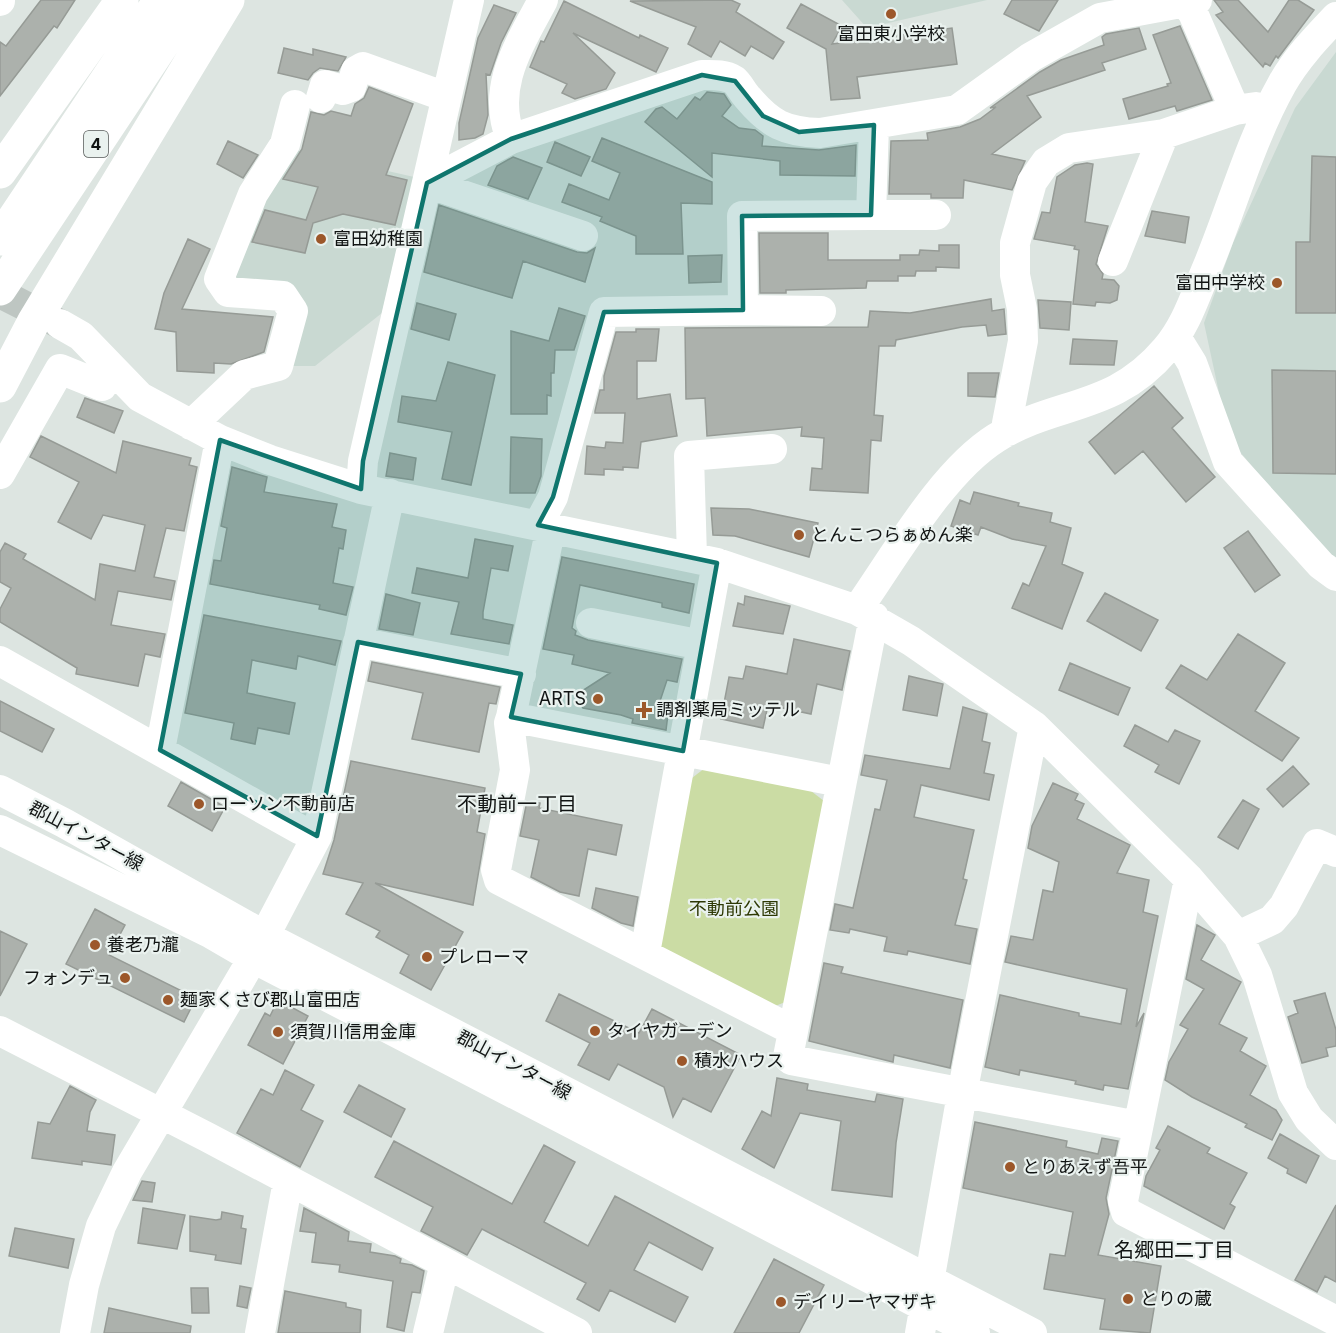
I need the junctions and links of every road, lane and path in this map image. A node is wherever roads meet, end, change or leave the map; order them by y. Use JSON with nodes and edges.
{"nodes":[{"id":1,"x":122,"y":0,"type":"edge"},
{"id":2,"x":160,"y":0,"type":"edge"},
{"id":3,"x":192,"y":0,"type":"edge"},
{"id":4,"x":228,"y":0,"type":"edge"},
{"id":5,"x":469,"y":0,"type":"edge"},
{"id":6,"x":543,"y":0,"type":"edge"},
{"id":7,"x":1188,"y":1,"type":"edge"},
{"id":8,"x":1335,"y":20,"type":"edge"},
{"id":9,"x":446,"y":97,"type":"junction"},
{"id":10,"x":1271,"y":105,"type":"junction"},
{"id":11,"x":1236,"y":110,"type":"junction"},
{"id":12,"x":874,"y":125,"type":"junction"},
{"id":13,"x":1164,"y":134,"type":"junction"},
{"id":14,"x":511,"y":139,"type":"junction"},
{"id":15,"x":0,"y":172,"type":"edge"},
{"id":16,"x":428,"y":183,"type":"junction"},
{"id":17,"x":872,"y":215,"type":"junction"},
{"id":18,"x":936,"y":215,"type":"dead end"},
{"id":19,"x":584,"y":236,"type":"dead end"},
{"id":20,"x":0,"y":239,"type":"edge"},
{"id":21,"x":1113,"y":261,"type":"dead end"},
{"id":22,"x":0,"y":289,"type":"edge"},
{"id":23,"x":743,"y":310,"type":"junction"},
{"id":24,"x":821,"y":311,"type":"dead end"},
{"id":25,"x":60,"y":324,"type":"tunnel mouth"},
{"id":26,"x":1176,"y":337,"type":"junction"},
{"id":27,"x":103,"y":361,"type":"junction"},
{"id":28,"x":0,"y":386,"type":"edge"},
{"id":29,"x":191,"y":425,"type":"junction"},
{"id":30,"x":1008,"y":431,"type":"junction"},
{"id":31,"x":220,"y":440,"type":"junction"},
{"id":32,"x":772,"y":449,"type":"dead end"},
{"id":33,"x":0,"y":474,"type":"edge"},
{"id":34,"x":375,"y":492,"type":"junction"},
{"id":35,"x":544,"y":526,"type":"junction"},
{"id":36,"x":705,"y":560,"type":"junction"},
{"id":37,"x":1336,"y":576,"type":"edge"},
{"id":38,"x":865,"y":613,"type":"junction"},
{"id":39,"x":591,"y":623,"type":"dead end"},
{"id":40,"x":358,"y":642,"type":"junction"},
{"id":41,"x":702,"y":645,"type":"junction"},
{"id":42,"x":0,"y":661,"type":"edge"},
{"id":43,"x":520,"y":674,"type":"junction"},
{"id":44,"x":511,"y":717,"type":"junction"},
{"id":45,"x":1034,"y":726,"type":"junction"},
{"id":46,"x":160,"y":750,"type":"junction"},
{"id":47,"x":683,"y":751,"type":"junction"},
{"id":48,"x":840,"y":782,"type":"junction"},
{"id":49,"x":0,"y":790,"type":"edge"},
{"id":50,"x":0,"y":830,"type":"edge"},
{"id":51,"x":317,"y":836,"type":"junction"},
{"id":52,"x":1336,"y":852,"type":"edge"},
{"id":53,"x":1189,"y":879,"type":"junction"},
{"id":54,"x":1238,"y":936,"type":"junction"},
{"id":55,"x":259,"y":947,"type":"junction"},
{"id":56,"x":645,"y":953,"type":"junction"},
{"id":57,"x":792,"y":1030,"type":"junction"},
{"id":58,"x":0,"y":1031,"type":"edge"},
{"id":59,"x":962,"y":1094,"type":"junction"},
{"id":60,"x":162,"y":1114,"type":"junction"},
{"id":61,"x":1138,"y":1126,"type":"junction"},
{"id":62,"x":1336,"y":1145,"type":"edge"},
{"id":63,"x":288,"y":1181,"type":"junction"},
{"id":64,"x":445,"y":1263,"type":"junction"},
{"id":65,"x":924,"y":1306,"type":"edge"},
{"id":66,"x":1336,"y":1321,"type":"edge"},
{"id":67,"x":75,"y":1333,"type":"edge"},
{"id":68,"x":260,"y":1333,"type":"edge"},
{"id":69,"x":428,"y":1333,"type":"edge"},
{"id":70,"x":577,"y":1333,"type":"edge"},
{"id":71,"x":975,"y":1333,"type":"edge"},
{"id":72,"x":1032,"y":1333,"type":"edge"}],
"edges":[{"from":1,"to":15,"type":"highway"},
{"from":2,"to":20,"type":"highway","number":"4"},
{"from":3,"to":22,"type":"highway","number":"4"},
{"from":4,"to":28,"type":"highway"},
{"from":5,"to":9,"type":"street"},
{"from":6,"to":14,"type":"street"},
{"from":7,"to":11,"type":"street"},
{"from":7,"to":12,"type":"street"},
{"from":8,"to":10,"type":"street"},
{"from":9,"to":16,"type":"street"},
{"from":9,"to":29,"type":"street"},
{"from":10,"to":11,"type":"street"},
{"from":10,"to":26,"type":"street"},
{"from":11,"to":13,"type":"street"},
{"from":12,"to":14,"type":"street"},
{"from":12,"to":17,"type":"street"},
{"from":13,"to":21,"type":"street"},
{"from":13,"to":30,"type":"street"},
{"from":14,"to":16,"type":"street"},
{"from":16,"to":19,"type":"street"},
{"from":16,"to":34,"type":"street"},
{"from":17,"to":18,"type":"street"},
{"from":17,"to":23,"type":"street"},
{"from":23,"to":24,"type":"street"},
{"from":23,"to":35,"type":"street"},
{"from":25,"to":27,"type":"street"},
{"from":26,"to":30,"type":"street"},
{"from":26,"to":37,"type":"street"},
{"from":27,"to":29,"type":"street"},
{"from":27,"to":33,"type":"street"},
{"from":29,"to":31,"type":"street"},
{"from":30,"to":38,"type":"street"},
{"from":31,"to":34,"type":"street"},
{"from":31,"to":46,"type":"street"},
{"from":32,"to":36,"type":"street"},
{"from":34,"to":35,"type":"street"},
{"from":34,"to":40,"type":"street"},
{"from":35,"to":36,"type":"street"},
{"from":35,"to":43,"type":"street"},
{"from":36,"to":38,"type":"street"},
{"from":36,"to":41,"type":"street"},
{"from":38,"to":45,"type":"street"},
{"from":38,"to":48,"type":"street"},
{"from":39,"to":41,"type":"street"},
{"from":40,"to":43,"type":"street"},
{"from":40,"to":51,"type":"street"},
{"from":41,"to":47,"type":"street"},
{"from":42,"to":46,"type":"street"},
{"from":43,"to":44,"type":"street"},
{"from":44,"to":47,"type":"street"},
{"from":44,"to":56,"type":"street"},
{"from":45,"to":53,"type":"street"},
{"from":45,"to":59,"type":"street"},
{"from":46,"to":51,"type":"street"},
{"from":47,"to":48,"type":"street"},
{"from":47,"to":56,"type":"street"},
{"from":48,"to":57,"type":"street"},
{"from":49,"to":55,"type":"street","name":"郡山インター線"},
{"from":50,"to":55,"type":"street"},
{"from":51,"to":55,"type":"street"},
{"from":52,"to":54,"type":"street"},
{"from":53,"to":54,"type":"street"},
{"from":53,"to":61,"type":"street"},
{"from":54,"to":62,"type":"street"},
{"from":55,"to":60,"type":"street"},
{"from":55,"to":65,"type":"street","name":"郡山インター線"},
{"from":56,"to":57,"type":"street"},
{"from":57,"to":59,"type":"street"},
{"from":58,"to":60,"type":"street"},
{"from":59,"to":61,"type":"street"},
{"from":59,"to":65,"type":"street"},
{"from":60,"to":63,"type":"street"},
{"from":60,"to":67,"type":"street"},
{"from":61,"to":66,"type":"street"},
{"from":63,"to":64,"type":"street"},
{"from":63,"to":68,"type":"street"},
{"from":64,"to":69,"type":"street"},
{"from":64,"to":70,"type":"street"},
{"from":65,"to":71,"type":"street"},
{"from":65,"to":72,"type":"street","name":"郡山インター線"}]}
